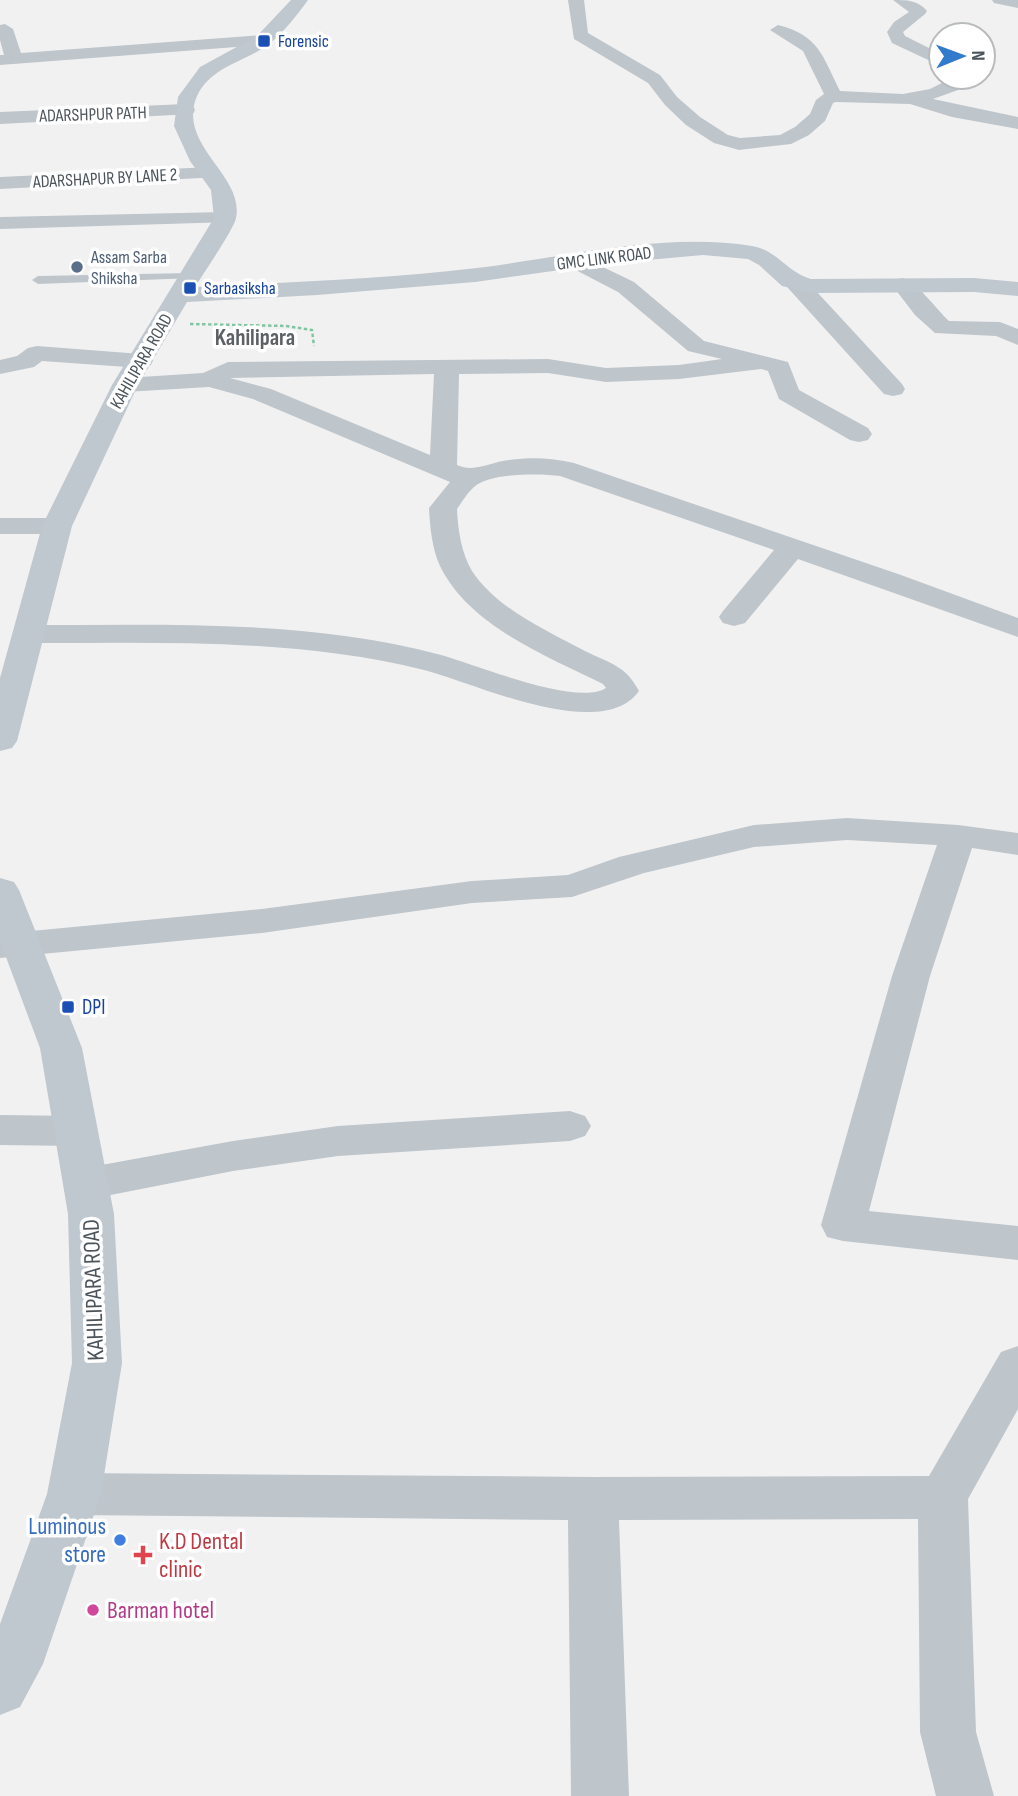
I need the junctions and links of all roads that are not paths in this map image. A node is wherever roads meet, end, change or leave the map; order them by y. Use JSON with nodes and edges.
{"nodes":[{"id":1,"x":300,"y":0,"type":"edge"},
{"id":2,"x":576,"y":0,"type":"edge"},
{"id":3,"x":901,"y":0,"type":"edge"},
{"id":4,"x":1000,"y":0,"type":"edge"},
{"id":5,"x":1018,"y":3,"type":"edge"},
{"id":6,"x":4,"y":24,"type":"edge"},
{"id":7,"x":778,"y":30,"type":"dead end"},
{"id":8,"x":262,"y":40,"type":"junction"},
{"id":9,"x":927,"y":54,"type":"edge"},
{"id":10,"x":7,"y":60,"type":"edge"},
{"id":11,"x":942,"y":91,"type":"edge"},
{"id":12,"x":834,"y":96,"type":"junction"},
{"id":13,"x":913,"y":99,"type":"junction"},
{"id":14,"x":186,"y":110,"type":"junction"},
{"id":15,"x":0,"y":118,"type":"edge"},
{"id":16,"x":1018,"y":123,"type":"edge"},
{"id":17,"x":211,"y":173,"type":"junction"},
{"id":18,"x":0,"y":183,"type":"edge"},
{"id":19,"x":225,"y":218,"type":"junction"},
{"id":20,"x":0,"y":223,"type":"edge"},
{"id":21,"x":576,"y":261,"type":"junction"},
{"id":22,"x":38,"y":280,"type":"dead end"},
{"id":23,"x":796,"y":283,"type":"junction"},
{"id":24,"x":903,"y":285,"type":"junction"},
{"id":25,"x":185,"y":286,"type":"junction"},
{"id":26,"x":1018,"y":289,"type":"edge"},
{"id":27,"x":1018,"y":338,"type":"edge"},
{"id":28,"x":141,"y":361,"type":"junction"},
{"id":29,"x":763,"y":361,"type":"junction"},
{"id":30,"x":447,"y":366,"type":"junction"},
{"id":31,"x":0,"y":367,"type":"edge"},
{"id":32,"x":209,"y":380,"type":"junction"},
{"id":33,"x":125,"y":385,"type":"junction"},
{"id":34,"x":892,"y":389,"type":"dead end"},
{"id":35,"x":859,"y":434,"type":"dead end"},
{"id":36,"x":455,"y":475,"type":"junction"},
{"id":37,"x":0,"y":526,"type":"edge"},
{"id":38,"x":57,"y":526,"type":"junction"},
{"id":39,"x":793,"y":547,"type":"junction"},
{"id":40,"x":734,"y":617,"type":"dead end"},
{"id":41,"x":1018,"y":628,"type":"edge"},
{"id":42,"x":28,"y":634,"type":"junction"},
{"id":43,"x":0,"y":741,"type":"edge"},
{"id":44,"x":958,"y":836,"type":"junction"},
{"id":45,"x":1018,"y":844,"type":"edge"},
{"id":46,"x":0,"y":890,"type":"edge"},
{"id":47,"x":11,"y":945,"type":"edge"},
{"id":48,"x":570,"y":1126,"type":"dead end"},
{"id":49,"x":0,"y":1130,"type":"edge"},
{"id":50,"x":76,"y":1131,"type":"junction"},
{"id":51,"x":85,"y":1184,"type":"junction"},
{"id":52,"x":1018,"y":1243,"type":"edge"},
{"id":53,"x":1018,"y":1365,"type":"edge"},
{"id":54,"x":74,"y":1494,"type":"junction"},
{"id":55,"x":943,"y":1497,"type":"junction"},
{"id":56,"x":593,"y":1499,"type":"junction"},
{"id":57,"x":0,"y":1688,"type":"edge"},
{"id":58,"x":600,"y":1796,"type":"edge"},
{"id":59,"x":965,"y":1796,"type":"edge"}],
"edges":[{"from":1,"to":8,"type":"main road"},
{"from":2,"to":12,"type":"street"},
{"from":3,"to":9,"type":"street"},
{"from":4,"to":5,"type":"street"},
{"from":6,"to":10,"type":"street"},
{"from":7,"to":12,"type":"street"},
{"from":8,"to":10,"type":"street"},
{"from":8,"to":14,"type":"main road"},
{"from":11,"to":13,"type":"street"},
{"from":12,"to":13,"type":"street"},
{"from":13,"to":16,"type":"street"},
{"from":14,"to":15,"type":"street","name":"ADARSHPUR PATH"},
{"from":14,"to":17,"type":"main road"},
{"from":17,"to":18,"type":"street","name":"ADARSHAPUR BY LANE 2"},
{"from":17,"to":19,"type":"main road"},
{"from":19,"to":20,"type":"street"},
{"from":19,"to":25,"type":"main road","name":"KAHILIPARA ROAD"},
{"from":21,"to":23,"type":"main road","name":"GMC LINK ROAD"},
{"from":21,"to":25,"type":"main road","name":"GMC LINK ROAD"},
{"from":21,"to":29,"type":"street"},
{"from":22,"to":25,"type":"lane"},
{"from":23,"to":24,"type":"main road"},
{"from":23,"to":34,"type":"street"},
{"from":24,"to":26,"type":"main road"},
{"from":24,"to":27,"type":"street"},
{"from":25,"to":28,"type":"main road","name":"KAHILIPARA ROAD"},
{"from":28,"to":31,"type":"street"},
{"from":28,"to":33,"type":"main road","name":"KAHILIPARA ROAD"},
{"from":29,"to":30,"type":"street"},
{"from":29,"to":35,"type":"street"},
{"from":30,"to":32,"type":"street"},
{"from":30,"to":36,"type":"street"},
{"from":32,"to":33,"type":"street"},
{"from":32,"to":36,"type":"street"},
{"from":33,"to":38,"type":"main road","name":"KAHILIPARA ROAD"},
{"from":36,"to":39,"type":"street"},
{"from":36,"to":42,"type":"street"},
{"from":37,"to":38,"type":"street"},
{"from":38,"to":42,"type":"main road","name":"KAHILIPARA ROAD"},
{"from":39,"to":40,"type":"street"},
{"from":39,"to":41,"type":"street"},
{"from":42,"to":43,"type":"main road","name":"KAHILIPARA ROAD"},
{"from":44,"to":45,"type":"street"},
{"from":44,"to":47,"type":"street"},
{"from":44,"to":52,"type":"street"},
{"from":46,"to":47,"type":"main road","name":"KAHILIPARA ROAD"},
{"from":47,"to":50,"type":"main road","name":"KAHILIPARA ROAD"},
{"from":48,"to":51,"type":"street"},
{"from":49,"to":50,"type":"street"},
{"from":50,"to":51,"type":"main road","name":"KAHILIPARA ROAD"},
{"from":51,"to":54,"type":"main road","name":"KAHILIPARA ROAD"},
{"from":53,"to":55,"type":"street"},
{"from":54,"to":56,"type":"street"},
{"from":54,"to":57,"type":"main road","name":"KAHILIPARA ROAD"},
{"from":55,"to":56,"type":"street"},
{"from":55,"to":59,"type":"street"},
{"from":56,"to":58,"type":"street"}]}
